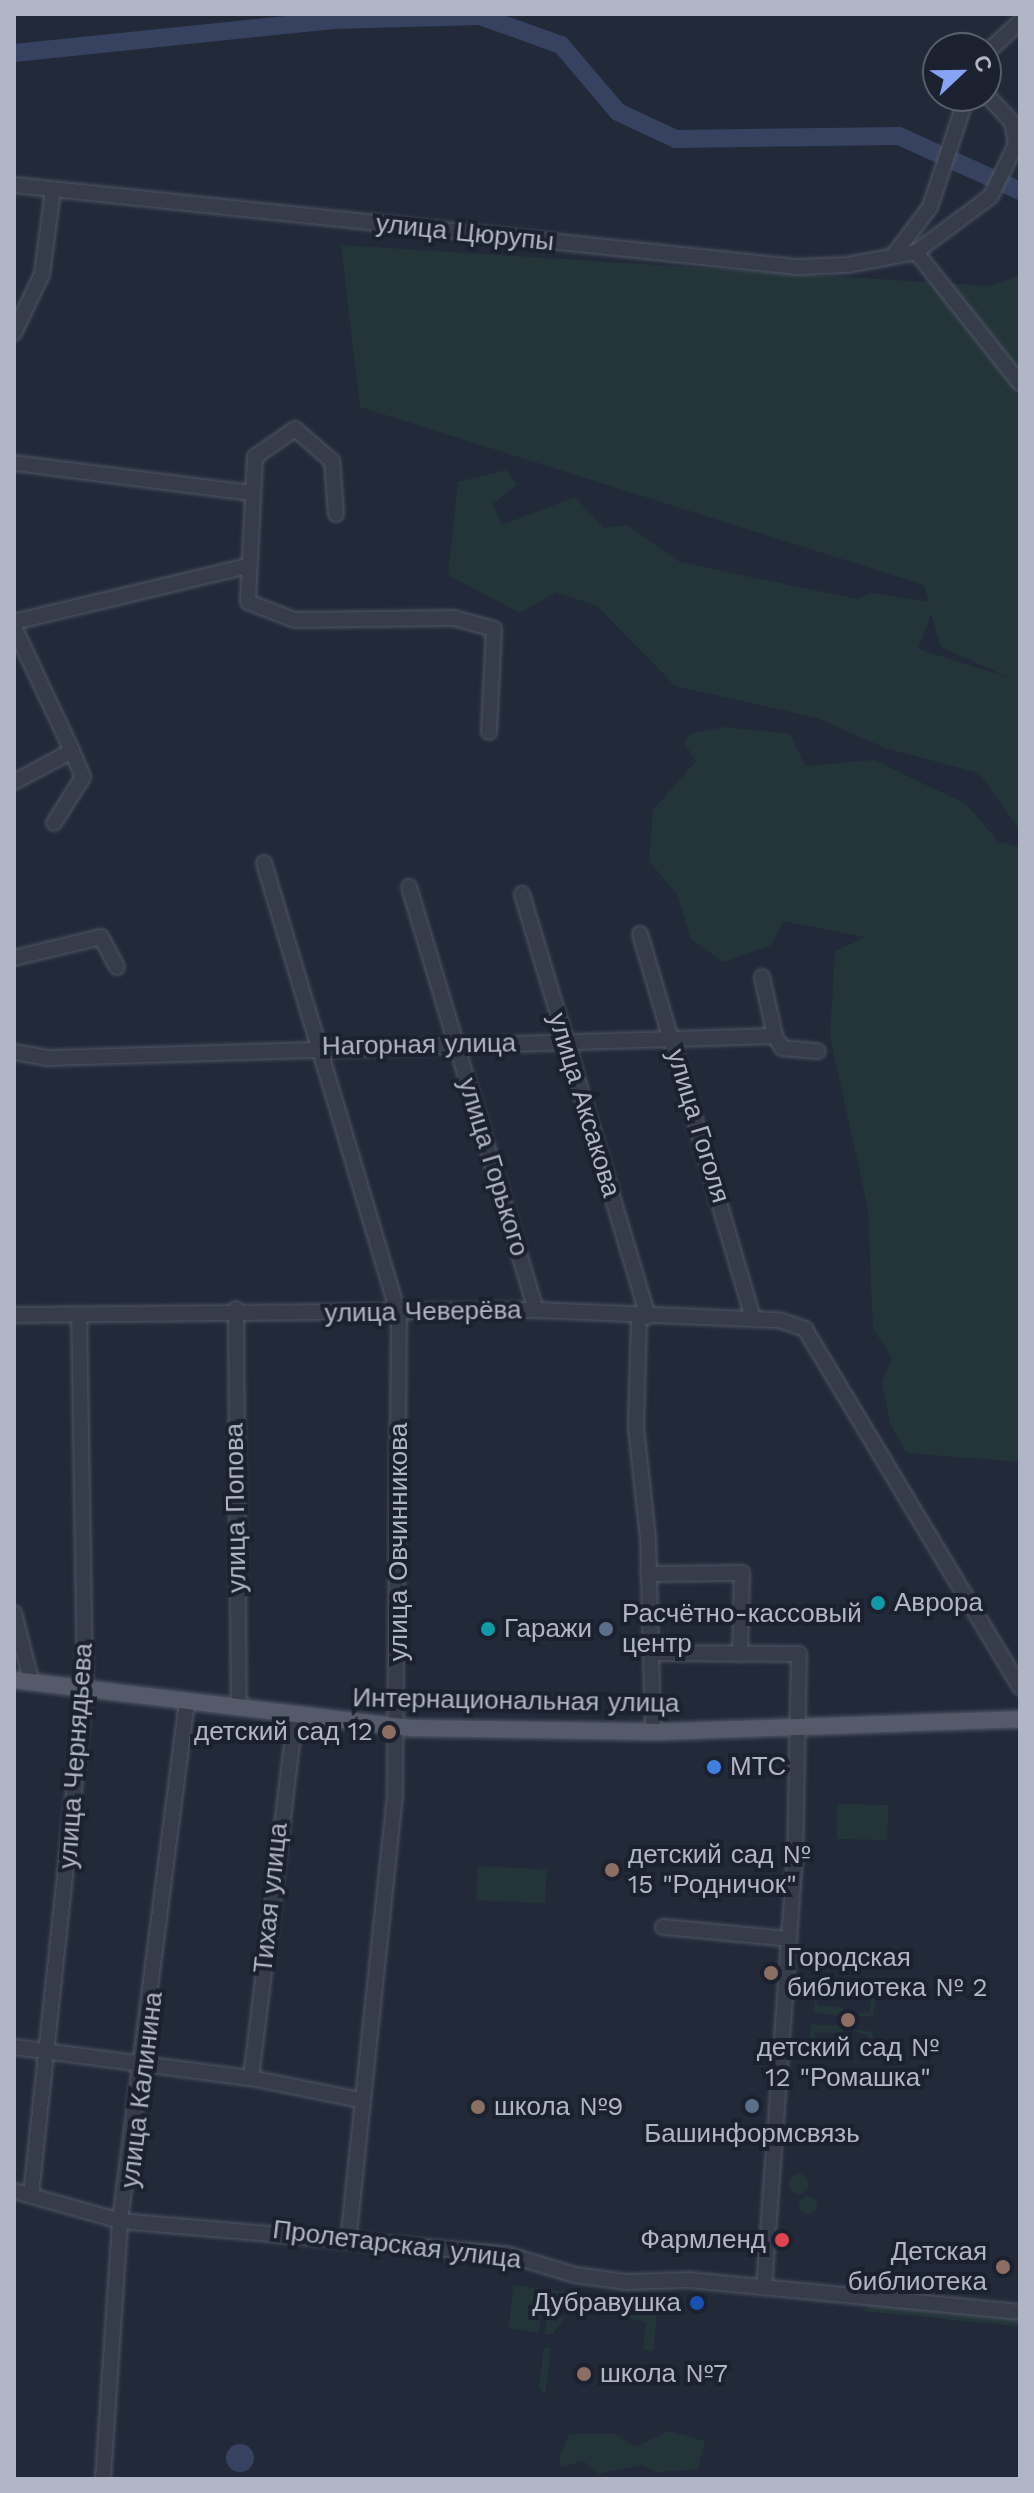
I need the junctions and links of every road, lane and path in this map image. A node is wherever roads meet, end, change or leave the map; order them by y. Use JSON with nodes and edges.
{"nodes":[{"id":1,"x":1020,"y":22,"type":"edge"},
{"id":2,"x":1002,"y":38,"type":"edge"},
{"id":3,"x":1002,"y":111,"type":"edge"},
{"id":4,"x":962,"y":112,"type":"edge"},
{"id":5,"x":14,"y":185,"type":"edge"},
{"id":6,"x":53,"y":190,"type":"junction"},
{"id":7,"x":916,"y":252,"type":"junction"},
{"id":8,"x":893,"y":256,"type":"junction"},
{"id":9,"x":14,"y":333,"type":"edge"},
{"id":10,"x":1020,"y":383,"type":"edge"},
{"id":11,"x":14,"y":463,"type":"edge"},
{"id":12,"x":250,"y":493,"type":"junction"},
{"id":13,"x":336,"y":514,"type":"dead end"},
{"id":14,"x":247,"y":566,"type":"junction"},
{"id":15,"x":14,"y":625,"type":"edge"},
{"id":16,"x":489,"y":732,"type":"dead end"},
{"id":17,"x":72,"y":751,"type":"junction"},
{"id":18,"x":14,"y":782,"type":"edge"},
{"id":19,"x":54,"y":823,"type":"dead end"},
{"id":20,"x":264,"y":863,"type":"dead end"},
{"id":21,"x":409,"y":887,"type":"dead end"},
{"id":22,"x":522,"y":894,"type":"dead end"},
{"id":23,"x":640,"y":934,"type":"dead end"},
{"id":24,"x":14,"y":958,"type":"edge"},
{"id":25,"x":117,"y":967,"type":"dead end"},
{"id":26,"x":762,"y":977,"type":"dead end"},
{"id":27,"x":775,"y":1036,"type":"junction"},
{"id":28,"x":672,"y":1041,"type":"junction"},
{"id":29,"x":567,"y":1042,"type":"junction"},
{"id":30,"x":458,"y":1045,"type":"junction"},
{"id":31,"x":322,"y":1047,"type":"junction"},
{"id":32,"x":818,"y":1051,"type":"dead end"},
{"id":33,"x":14,"y":1052,"type":"edge"},
{"id":34,"x":236,"y":1309,"type":"junction"},
{"id":35,"x":536,"y":1310,"type":"junction"},
{"id":36,"x":79,"y":1314,"type":"junction"},
{"id":37,"x":14,"y":1315,"type":"edge"},
{"id":38,"x":399,"y":1316,"type":"junction"},
{"id":39,"x":644,"y":1317,"type":"junction"},
{"id":40,"x":753,"y":1319,"type":"junction"},
{"id":41,"x":648,"y":1574,"type":"junction"},
{"id":42,"x":14,"y":1613,"type":"edge"},
{"id":43,"x":651,"y":1653,"type":"junction"},
{"id":44,"x":740,"y":1654,"type":"junction"},
{"id":45,"x":23,"y":1680,"type":"edge"},
{"id":46,"x":85,"y":1687,"type":"junction"},
{"id":47,"x":1020,"y":1687,"type":"edge"},
{"id":48,"x":187,"y":1701,"type":"junction"},
{"id":49,"x":239,"y":1706,"type":"junction"},
{"id":50,"x":295,"y":1718,"type":"junction"},
{"id":51,"x":1020,"y":1719,"type":"edge"},
{"id":52,"x":795,"y":1721,"type":"junction"},
{"id":53,"x":398,"y":1727,"type":"junction"},
{"id":54,"x":653,"y":1732,"type":"junction"},
{"id":55,"x":663,"y":1927,"type":"dead end"},
{"id":56,"x":789,"y":1939,"type":"junction"},
{"id":57,"x":14,"y":2047,"type":"edge"},
{"id":58,"x":49,"y":2052,"type":"junction"},
{"id":59,"x":145,"y":2062,"type":"junction"},
{"id":60,"x":251,"y":2078,"type":"junction"},
{"id":61,"x":360,"y":2100,"type":"junction"},
{"id":62,"x":14,"y":2191,"type":"edge"},
{"id":63,"x":31,"y":2195,"type":"junction"},
{"id":64,"x":120,"y":2221,"type":"junction"},
{"id":65,"x":348,"y":2240,"type":"junction"},
{"id":66,"x":764,"y":2287,"type":"junction"},
{"id":67,"x":1020,"y":2312,"type":"edge"},
{"id":68,"x":103,"y":2479,"type":"edge"}],
"edges":[{"from":1,"to":2,"type":"street"},
{"from":3,"to":7,"type":"street"},
{"from":4,"to":8,"type":"street"},
{"from":5,"to":6,"type":"street","name":"улица Цюрупы"},
{"from":6,"to":8,"type":"street","name":"улица Цюрупы"},
{"from":6,"to":9,"type":"street"},
{"from":7,"to":8,"type":"street","name":"улица Цюрупы"},
{"from":7,"to":10,"type":"street"},
{"from":11,"to":12,"type":"street"},
{"from":12,"to":13,"type":"street"},
{"from":12,"to":14,"type":"street"},
{"from":14,"to":15,"type":"street"},
{"from":14,"to":16,"type":"street"},
{"from":15,"to":17,"type":"street"},
{"from":17,"to":18,"type":"street"},
{"from":17,"to":19,"type":"street"},
{"from":20,"to":31,"type":"street","name":"улица Овчинникова"},
{"from":21,"to":30,"type":"street","name":"улица Горького"},
{"from":22,"to":29,"type":"street","name":"улица Аксакова"},
{"from":23,"to":28,"type":"street","name":"улица Гоголя"},
{"from":24,"to":25,"type":"street"},
{"from":26,"to":27,"type":"street"},
{"from":27,"to":28,"type":"street","name":"Нагорная улица"},
{"from":27,"to":32,"type":"street","name":"Нагорная улица"},
{"from":28,"to":29,"type":"street","name":"Нагорная улица"},
{"from":28,"to":40,"type":"street","name":"улица Гоголя"},
{"from":29,"to":30,"type":"street","name":"Нагорная улица"},
{"from":29,"to":39,"type":"street","name":"улица Аксакова"},
{"from":30,"to":31,"type":"street","name":"Нагорная улица"},
{"from":30,"to":35,"type":"street","name":"улица Горького"},
{"from":31,"to":33,"type":"street","name":"Нагорная улица"},
{"from":31,"to":38,"type":"street","name":"улица Овчинникова"},
{"from":34,"to":36,"type":"street","name":"улица Чеверёва"},
{"from":34,"to":38,"type":"street","name":"улица Чеверёва"},
{"from":34,"to":49,"type":"street","name":"улица Попова"},
{"from":35,"to":38,"type":"street","name":"улица Чеверёва"},
{"from":35,"to":39,"type":"street","name":"улица Чеверёва"},
{"from":36,"to":37,"type":"street","name":"улица Чеверёва"},
{"from":36,"to":46,"type":"street","name":"улица Чернядьева"},
{"from":38,"to":53,"type":"street","name":"улица Овчинникова"},
{"from":39,"to":40,"type":"street","name":"улица Чеверёва"},
{"from":39,"to":41,"type":"street","name":"улица Аксакова"},
{"from":40,"to":47,"type":"street","name":"улица Чеверёва"},
{"from":41,"to":43,"type":"street","name":"улица Аксакова"},
{"from":41,"to":44,"type":"street"},
{"from":42,"to":45,"type":"street"},
{"from":43,"to":44,"type":"street"},
{"from":43,"to":54,"type":"street","name":"улица Аксакова"},
{"from":44,"to":52,"type":"street"},
{"from":45,"to":46,"type":"main road","name":"Интернациональная улица"},
{"from":46,"to":48,"type":"main road","name":"Интернациональная улица"},
{"from":46,"to":58,"type":"street","name":"улица Чернядьева"},
{"from":48,"to":49,"type":"main road","name":"Интернациональная улица"},
{"from":48,"to":59,"type":"street","name":"улица Калинина"},
{"from":49,"to":50,"type":"main road","name":"Интернациональная улица"},
{"from":50,"to":53,"type":"main road","name":"Интернациональная улица"},
{"from":50,"to":60,"type":"street","name":"Тихая улица"},
{"from":51,"to":52,"type":"main road","name":"Интернациональная улица"},
{"from":52,"to":54,"type":"main road","name":"Интернациональная улица"},
{"from":52,"to":56,"type":"street"},
{"from":53,"to":54,"type":"main road","name":"Интернациональная улица"},
{"from":53,"to":61,"type":"street","name":"улица Овчинникова"},
{"from":55,"to":56,"type":"street"},
{"from":56,"to":66,"type":"street"},
{"from":57,"to":58,"type":"street"},
{"from":58,"to":59,"type":"street"},
{"from":58,"to":63,"type":"street","name":"улица Чернядьева"},
{"from":59,"to":60,"type":"street"},
{"from":59,"to":64,"type":"street","name":"улица Калинина"},
{"from":60,"to":61,"type":"street"},
{"from":61,"to":65,"type":"street","name":"улица Овчинникова"},
{"from":62,"to":63,"type":"street","name":"Пролетарская улица"},
{"from":63,"to":64,"type":"street","name":"Пролетарская улица"},
{"from":64,"to":65,"type":"street","name":"Пролетарская улица"},
{"from":64,"to":68,"type":"street","name":"улица Калинина"},
{"from":65,"to":66,"type":"street","name":"Пролетарская улица"},
{"from":66,"to":67,"type":"street","name":"Пролетарская улица"}]}
